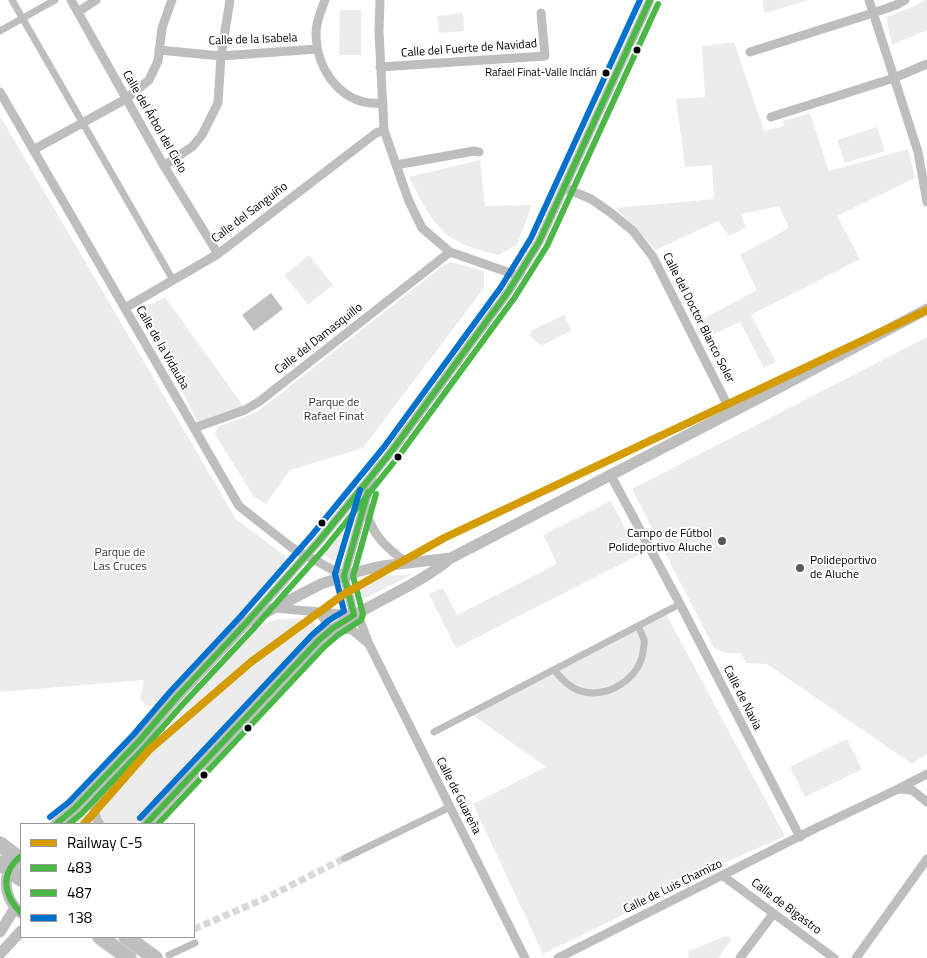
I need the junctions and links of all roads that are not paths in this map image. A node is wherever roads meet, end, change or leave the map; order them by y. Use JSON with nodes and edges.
{"nodes":[{"id":1,"x":12,"y":0,"type":"edge"},
{"id":2,"x":55,"y":0,"type":"edge"},
{"id":3,"x":72,"y":0,"type":"edge"},
{"id":4,"x":96,"y":0,"type":"edge"},
{"id":5,"x":172,"y":0,"type":"edge"},
{"id":6,"x":230,"y":0,"type":"edge"},
{"id":7,"x":325,"y":0,"type":"edge"},
{"id":8,"x":380,"y":0,"type":"edge"},
{"id":9,"x":650,"y":0,"type":"edge"},
{"id":10,"x":868,"y":0,"type":"edge"},
{"id":11,"x":905,"y":0,"type":"edge"},
{"id":12,"x":78,"y":12,"type":"junction"},
{"id":13,"x":541,"y":13,"type":"dead end"},
{"id":14,"x":873,"y":13,"type":"junction"},
{"id":15,"x":22,"y":18,"type":"junction"},
{"id":16,"x":0,"y":31,"type":"edge"},
{"id":17,"x":317,"y":49,"type":"junction"},
{"id":18,"x":159,"y":50,"type":"junction"},
{"id":19,"x":750,"y":52,"type":"dead end"},
{"id":20,"x":222,"y":56,"type":"junction"},
{"id":21,"x":927,"y":64,"type":"edge"},
{"id":22,"x":380,"y":68,"type":"junction"},
{"id":23,"x":894,"y":78,"type":"junction"},
{"id":24,"x":0,"y":92,"type":"edge"},
{"id":25,"x":126,"y":99,"type":"junction"},
{"id":26,"x":383,"y":103,"type":"junction"},
{"id":27,"x":771,"y":117,"type":"dead end"},
{"id":28,"x":83,"y":123,"type":"junction"},
{"id":29,"x":384,"y":130,"type":"junction"},
{"id":30,"x":33,"y":150,"type":"junction"},
{"id":31,"x":479,"y":152,"type":"dead end"},
{"id":32,"x":164,"y":166,"type":"junction"},
{"id":33,"x":396,"y":166,"type":"junction"},
{"id":34,"x":565,"y":188,"type":"junction"},
{"id":35,"x":927,"y":202,"type":"edge"},
{"id":36,"x":450,"y":252,"type":"junction"},
{"id":37,"x":218,"y":254,"type":"junction"},
{"id":38,"x":519,"y":276,"type":"junction"},
{"id":39,"x":173,"y":280,"type":"junction"},
{"id":40,"x":125,"y":308,"type":"junction"},
{"id":41,"x":927,"y":309,"type":"edge"},
{"id":42,"x":731,"y":412,"type":"junction"},
{"id":43,"x":194,"y":428,"type":"junction"},
{"id":44,"x":374,"y":472,"type":"junction"},
{"id":45,"x":610,"y":474,"type":"junction"},
{"id":46,"x":365,"y":501,"type":"junction"},
{"id":47,"x":306,"y":555,"type":"junction"},
{"id":48,"x":451,"y":558,"type":"junction"},
{"id":49,"x":407,"y":563,"type":"junction"},
{"id":50,"x":344,"y":576,"type":"junction"},
{"id":51,"x":680,"y":604,"type":"junction"},
{"id":52,"x":272,"y":608,"type":"junction"},
{"id":53,"x":320,"y":613,"type":"junction"},
{"id":54,"x":354,"y":614,"type":"junction"},
{"id":55,"x":248,"y":622,"type":"junction"},
{"id":56,"x":638,"y":626,"type":"junction"},
{"id":57,"x":329,"y":631,"type":"junction"},
{"id":58,"x":369,"y":644,"type":"junction"},
{"id":59,"x":554,"y":670,"type":"junction"},
{"id":60,"x":155,"y":723,"type":"junction"},
{"id":61,"x":434,"y":732,"type":"dead end"},
{"id":62,"x":927,"y":774,"type":"edge"},
{"id":63,"x":898,"y":789,"type":"junction"},
{"id":64,"x":927,"y":802,"type":"edge"},
{"id":65,"x":450,"y":807,"type":"junction"},
{"id":66,"x":57,"y":823,"type":"edge"},
{"id":67,"x":99,"y":823,"type":"edge"},
{"id":68,"x":147,"y":823,"type":"edge"},
{"id":69,"x":800,"y":837,"type":"junction"},
{"id":70,"x":0,"y":843,"type":"edge"},
{"id":71,"x":20,"y":855,"type":"edge"},
{"id":72,"x":345,"y":858,"type":"tunnel mouth"},
{"id":73,"x":927,"y":859,"type":"edge"},
{"id":74,"x":4,"y":866,"type":"edge"},
{"id":75,"x":723,"y":876,"type":"junction"},
{"id":76,"x":20,"y":878,"type":"edge"},
{"id":77,"x":18,"y":910,"type":"edge"},
{"id":78,"x":773,"y":914,"type":"junction"},
{"id":79,"x":0,"y":932,"type":"edge"},
{"id":80,"x":20,"y":932,"type":"edge"},
{"id":81,"x":101,"y":938,"type":"edge"},
{"id":82,"x":128,"y":938,"type":"edge"},
{"id":83,"x":195,"y":943,"type":"dead end"},
{"id":84,"x":0,"y":954,"type":"edge"},
{"id":85,"x":162,"y":956,"type":"edge"},
{"id":86,"x":129,"y":958,"type":"edge"},
{"id":87,"x":525,"y":958,"type":"edge"},
{"id":88,"x":558,"y":958,"type":"edge"},
{"id":89,"x":740,"y":958,"type":"edge"},
{"id":90,"x":834,"y":958,"type":"edge"},
{"id":91,"x":856,"y":958,"type":"edge"}],
"edges":[{"from":1,"to":15,"type":"street"},
{"from":2,"to":15,"type":"street"},
{"from":3,"to":12,"type":"street","name":"Calle del Árbol del Cielo"},
{"from":4,"to":12,"type":"street"},
{"from":5,"to":18,"type":"street"},
{"from":6,"to":20,"type":"street"},
{"from":7,"to":17,"type":"street"},
{"from":8,"to":22,"type":"street"},
{"from":9,"to":34,"type":"street"},
{"from":10,"to":14,"type":"street"},
{"from":11,"to":14,"type":"street"},
{"from":12,"to":25,"type":"street","name":"Calle del Árbol del Cielo"},
{"from":13,"to":22,"type":"street","name":"Calle del Fuerte de Navidad"},
{"from":14,"to":19,"type":"street"},
{"from":14,"to":23,"type":"street"},
{"from":15,"to":16,"type":"street"},
{"from":15,"to":28,"type":"street"},
{"from":17,"to":20,"type":"street","name":"Calle de la Isabela"},
{"from":17,"to":26,"type":"street"},
{"from":18,"to":20,"type":"street","name":"Calle de la Isabela"},
{"from":18,"to":25,"type":"street"},
{"from":20,"to":32,"type":"street"},
{"from":21,"to":23,"type":"street"},
{"from":22,"to":26,"type":"street"},
{"from":23,"to":27,"type":"street"},
{"from":23,"to":35,"type":"street"},
{"from":24,"to":30,"type":"street","name":"Calle de la Vidauba"},
{"from":25,"to":28,"type":"street"},
{"from":25,"to":32,"type":"street","name":"Calle del Árbol del Cielo"},
{"from":26,"to":29,"type":"street"},
{"from":28,"to":30,"type":"street"},
{"from":28,"to":39,"type":"street"},
{"from":29,"to":33,"type":"street"},
{"from":29,"to":37,"type":"street","name":"Calle del Sanguiño"},
{"from":30,"to":40,"type":"street","name":"Calle de la Vidauba"},
{"from":31,"to":33,"type":"street"},
{"from":32,"to":37,"type":"street","name":"Calle del Árbol del Cielo"},
{"from":33,"to":36,"type":"street"},
{"from":34,"to":38,"type":"street"},
{"from":34,"to":42,"type":"street","name":"Calle del Doctor Blanco Soler"},
{"from":36,"to":38,"type":"street"},
{"from":36,"to":43,"type":"street","name":"Calle del Damasquillo"},
{"from":37,"to":39,"type":"street","name":"Calle del Sanguiño"},
{"from":38,"to":44,"type":"street"},
{"from":39,"to":40,"type":"street","name":"Calle del Sanguiño"},
{"from":40,"to":43,"type":"street","name":"Calle de la Vidauba"},
{"from":41,"to":42,"type":"street"},
{"from":42,"to":45,"type":"street"},
{"from":43,"to":47,"type":"street","name":"Calle de la Vidauba"},
{"from":44,"to":46,"type":"street"},
{"from":44,"to":47,"type":"street"},
{"from":45,"to":48,"type":"street"},
{"from":45,"to":51,"type":"street","name":"Calle de Navia"},
{"from":46,"to":49,"type":"street"},
{"from":46,"to":50,"type":"street"},
{"from":47,"to":50,"type":"street","name":"Calle de la Vidauba"},
{"from":47,"to":55,"type":"street"},
{"from":48,"to":49,"type":"street"},
{"from":48,"to":54,"type":"street"},
{"from":49,"to":50,"type":"street"},
{"from":50,"to":52,"type":"street"},
{"from":50,"to":54,"type":"street","name":"Calle de Guareña"},
{"from":51,"to":56,"type":"street"},
{"from":51,"to":69,"type":"street","name":"Calle de Navia"},
{"from":52,"to":53,"type":"street"},
{"from":52,"to":55,"type":"street"},
{"from":53,"to":54,"type":"street"},
{"from":53,"to":57,"type":"street"},
{"from":54,"to":57,"type":"street"},
{"from":54,"to":58,"type":"street","name":"Calle de Guareña"},
{"from":55,"to":60,"type":"street"},
{"from":56,"to":59,"type":"street"},
{"from":56,"to":59,"type":"street"},
{"from":57,"to":58,"type":"street","name":"Calle de Guareña"},
{"from":57,"to":68,"type":"street"},
{"from":58,"to":65,"type":"street","name":"Calle de Guareña"},
{"from":59,"to":61,"type":"street"},
{"from":60,"to":66,"type":"street"},
{"from":60,"to":67,"type":"street"},
{"from":62,"to":63,"type":"street"},
{"from":63,"to":64,"type":"street"},
{"from":63,"to":69,"type":"street"},
{"from":65,"to":72,"type":"street"},
{"from":65,"to":87,"type":"street","name":"Calle de Guareña"},
{"from":69,"to":75,"type":"street","name":"Calle de Luis Chamizo"},
{"from":70,"to":71,"type":"main road"},
{"from":71,"to":74,"type":"street"},
{"from":73,"to":91,"type":"street"},
{"from":74,"to":76,"type":"main road"},
{"from":74,"to":77,"type":"street"},
{"from":75,"to":78,"type":"street","name":"Calle de Bigastro"},
{"from":75,"to":88,"type":"street","name":"Calle de Luis Chamizo"},
{"from":77,"to":79,"type":"street"},
{"from":78,"to":89,"type":"street"},
{"from":78,"to":90,"type":"street","name":"Calle de Bigastro"},
{"from":80,"to":84,"type":"street"},
{"from":81,"to":86,"type":"main road"},
{"from":82,"to":85,"type":"main road"},
{"from":83,"to":85,"type":"street"}]}
